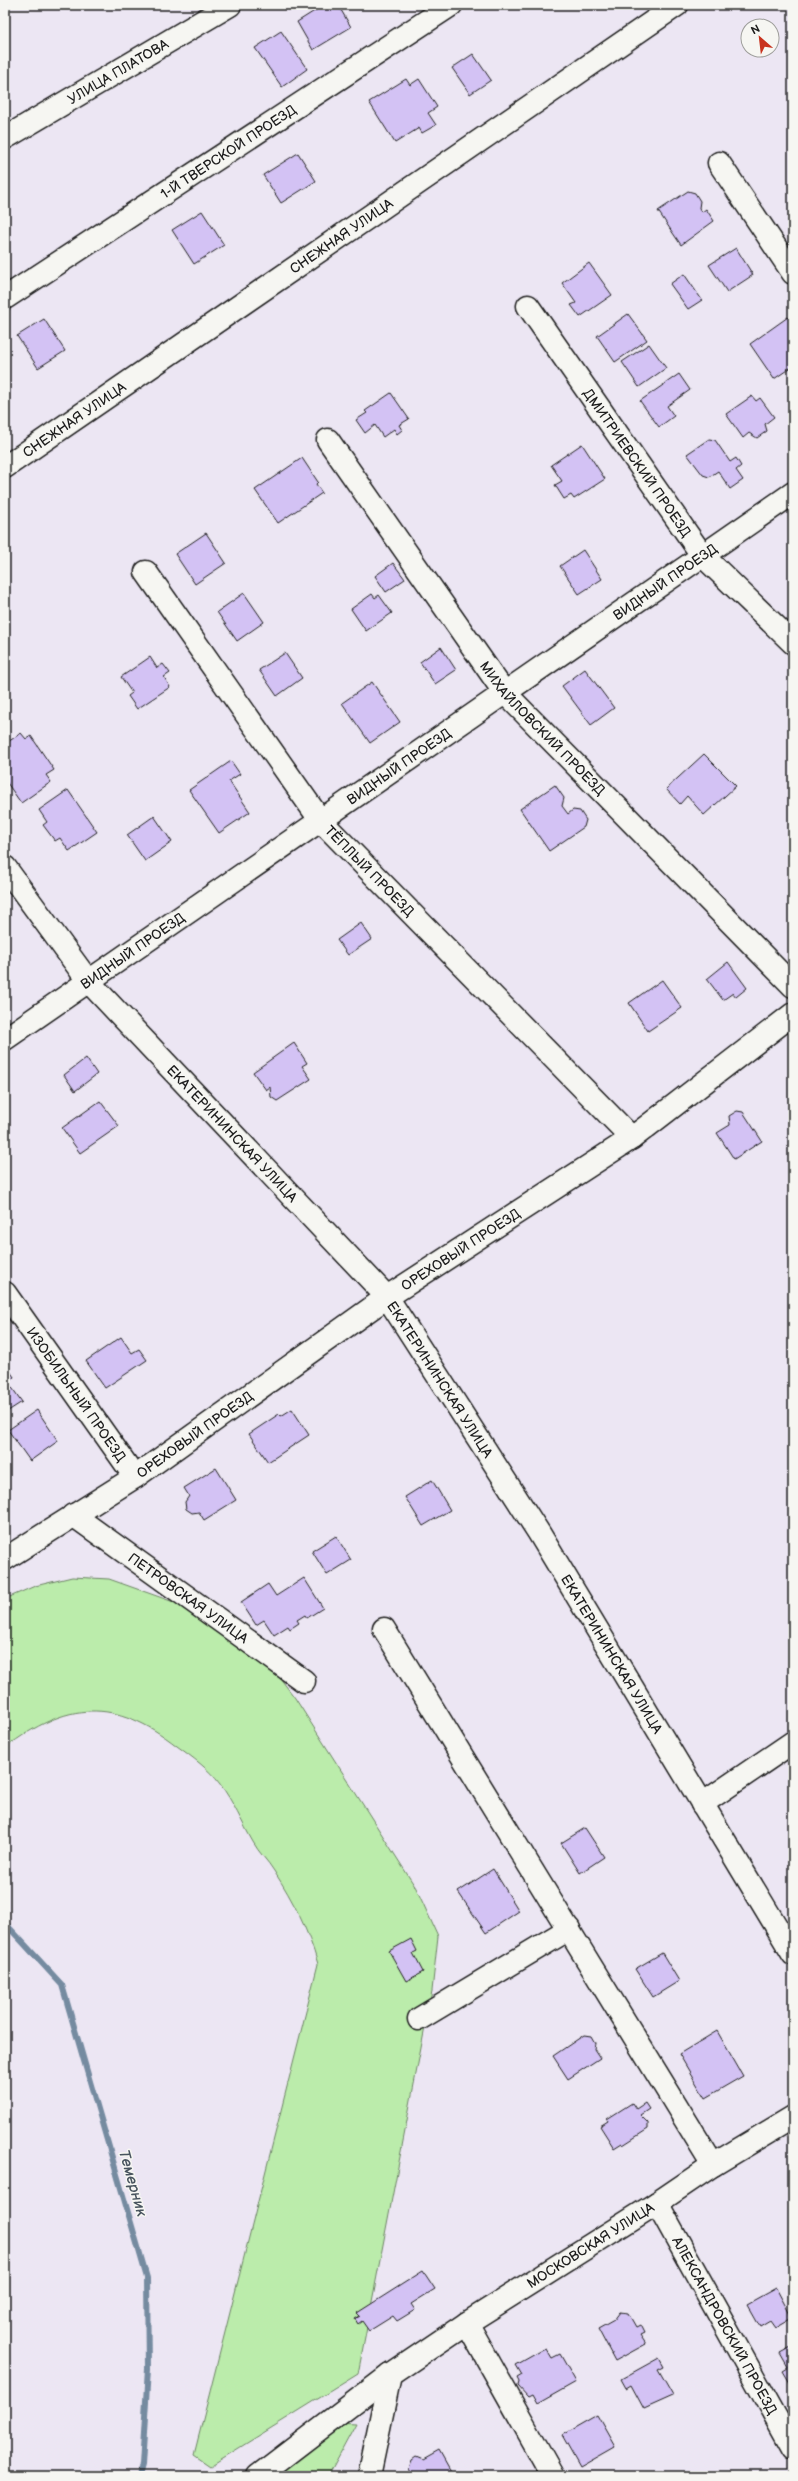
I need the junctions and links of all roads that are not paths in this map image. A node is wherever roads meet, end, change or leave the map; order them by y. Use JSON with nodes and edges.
{"nodes":[{"id":1,"x":230,"y":5,"type":"edge"},
{"id":2,"x":451,"y":5,"type":"edge"},
{"id":3,"x":676,"y":5,"type":"edge"},
{"id":4,"x":5,"y":138,"type":"edge"},
{"id":5,"x":719,"y":164,"type":"dead end"},
{"id":6,"x":793,"y":273,"type":"edge"},
{"id":7,"x":5,"y":298,"type":"edge"},
{"id":8,"x":528,"y":306,"type":"dead end"},
{"id":9,"x":328,"y":440,"type":"dead end"},
{"id":10,"x":5,"y":467,"type":"edge"},
{"id":11,"x":793,"y":493,"type":"edge"},
{"id":12,"x":702,"y":555,"type":"junction"},
{"id":13,"x":146,"y":572,"type":"dead end"},
{"id":14,"x":793,"y":643,"type":"edge"},
{"id":15,"x":504,"y":692,"type":"junction"},
{"id":16,"x":321,"y":821,"type":"junction"},
{"id":17,"x":5,"y":867,"type":"edge"},
{"id":18,"x":89,"y":982,"type":"junction"},
{"id":19,"x":793,"y":986,"type":"edge"},
{"id":20,"x":793,"y":1014,"type":"edge"},
{"id":21,"x":5,"y":1038,"type":"edge"},
{"id":22,"x":632,"y":1138,"type":"junction"},
{"id":23,"x":5,"y":1293,"type":"edge"},
{"id":24,"x":387,"y":1297,"type":"junction"},
{"id":25,"x":135,"y":1477,"type":"junction"},
{"id":26,"x":73,"y":1515,"type":"junction"},
{"id":27,"x":5,"y":1559,"type":"edge"},
{"id":28,"x":384,"y":1629,"type":"dead end"},
{"id":29,"x":304,"y":1681,"type":"dead end"},
{"id":30,"x":793,"y":1742,"type":"edge"},
{"id":31,"x":702,"y":1804,"type":"junction"},
{"id":32,"x":569,"y":1929,"type":"junction"},
{"id":33,"x":793,"y":1954,"type":"edge"},
{"id":34,"x":419,"y":2019,"type":"dead end"},
{"id":35,"x":793,"y":2117,"type":"edge"},
{"id":36,"x":713,"y":2165,"type":"junction"},
{"id":37,"x":657,"y":2203,"type":"junction"},
{"id":38,"x":467,"y":2323,"type":"junction"},
{"id":39,"x":390,"y":2375,"type":"junction"},
{"id":40,"x":793,"y":2448,"type":"edge"},
{"id":41,"x":258,"y":2476,"type":"edge"},
{"id":42,"x":369,"y":2476,"type":"edge"},
{"id":43,"x":553,"y":2476,"type":"edge"}],
"edges":[{"from":1,"to":4,"type":"street","name":"УЛИЦА ПЛАТОВА"},
{"from":2,"to":7,"type":"street","name":"1-Й ТВЕРСКОЙ ПРОЕЗД"},
{"from":3,"to":10,"type":"street","name":"СНЕЖНАЯ УЛИЦА"},
{"from":5,"to":6,"type":"street"},
{"from":8,"to":12,"type":"street","name":"ДМИТРИЕВСКИЙ ПРОЕЗД"},
{"from":9,"to":15,"type":"street","name":"МИХАЙЛОВСКИЙ ПРОЕЗД"},
{"from":11,"to":12,"type":"street","name":"ВИДНЫЙ ПРОЕЗД"},
{"from":12,"to":14,"type":"street","name":"ДМИТРИЕВСКИЙ ПРОЕЗД"},
{"from":12,"to":15,"type":"street","name":"ВИДНЫЙ ПРОЕЗД"},
{"from":13,"to":16,"type":"street","name":"ТЁПЛЫЙ ПРОЕЗД"},
{"from":15,"to":16,"type":"street","name":"ВИДНЫЙ ПРОЕЗД"},
{"from":15,"to":19,"type":"street","name":"МИХАЙЛОВСКИЙ ПРОЕЗД"},
{"from":16,"to":18,"type":"street","name":"ВИДНЫЙ ПРОЕЗД"},
{"from":16,"to":22,"type":"street","name":"ТЁПЛЫЙ ПРОЕЗД"},
{"from":17,"to":18,"type":"street","name":"ЕКАТЕРИНИНСКАЯ УЛИЦА"},
{"from":18,"to":21,"type":"street","name":"ВИДНЫЙ ПРОЕЗД"},
{"from":18,"to":24,"type":"street","name":"ЕКАТЕРИНИНСКАЯ УЛИЦА"},
{"from":20,"to":22,"type":"street","name":"ОРЕХОВЫЙ ПРОЕЗД"},
{"from":22,"to":24,"type":"street","name":"ОРЕХОВЫЙ ПРОЕЗД"},
{"from":23,"to":25,"type":"street","name":"ИЗОБИЛЬНЫЙ ПРОЕЗД"},
{"from":24,"to":25,"type":"street","name":"ОРЕХОВЫЙ ПРОЕЗД"},
{"from":24,"to":31,"type":"street","name":"ЕКАТЕРИНИНСКАЯ УЛИЦА"},
{"from":25,"to":26,"type":"street","name":"ОРЕХОВЫЙ ПРОЕЗД"},
{"from":26,"to":27,"type":"street","name":"ОРЕХОВЫЙ ПРОЕЗД"},
{"from":26,"to":29,"type":"street","name":"ПЕТРОВСКАЯ УЛИЦА"},
{"from":28,"to":32,"type":"street"},
{"from":30,"to":31,"type":"street"},
{"from":31,"to":33,"type":"street","name":"ЕКАТЕРИНИНСКАЯ УЛИЦА"},
{"from":32,"to":34,"type":"street"},
{"from":32,"to":36,"type":"street"},
{"from":35,"to":36,"type":"street","name":"МОСКОВСКАЯ УЛИЦА"},
{"from":36,"to":37,"type":"street","name":"МОСКОВСКАЯ УЛИЦА"},
{"from":37,"to":38,"type":"street","name":"МОСКОВСКАЯ УЛИЦА"},
{"from":37,"to":40,"type":"street","name":"АЛЕКСАНДРОВСКИЙ ПРОЕЗД"},
{"from":38,"to":39,"type":"street","name":"МОСКОВСКАЯ УЛИЦА"},
{"from":38,"to":43,"type":"street"},
{"from":39,"to":41,"type":"street","name":"МОСКОВСКАЯ УЛИЦА"},
{"from":39,"to":42,"type":"street"}]}
